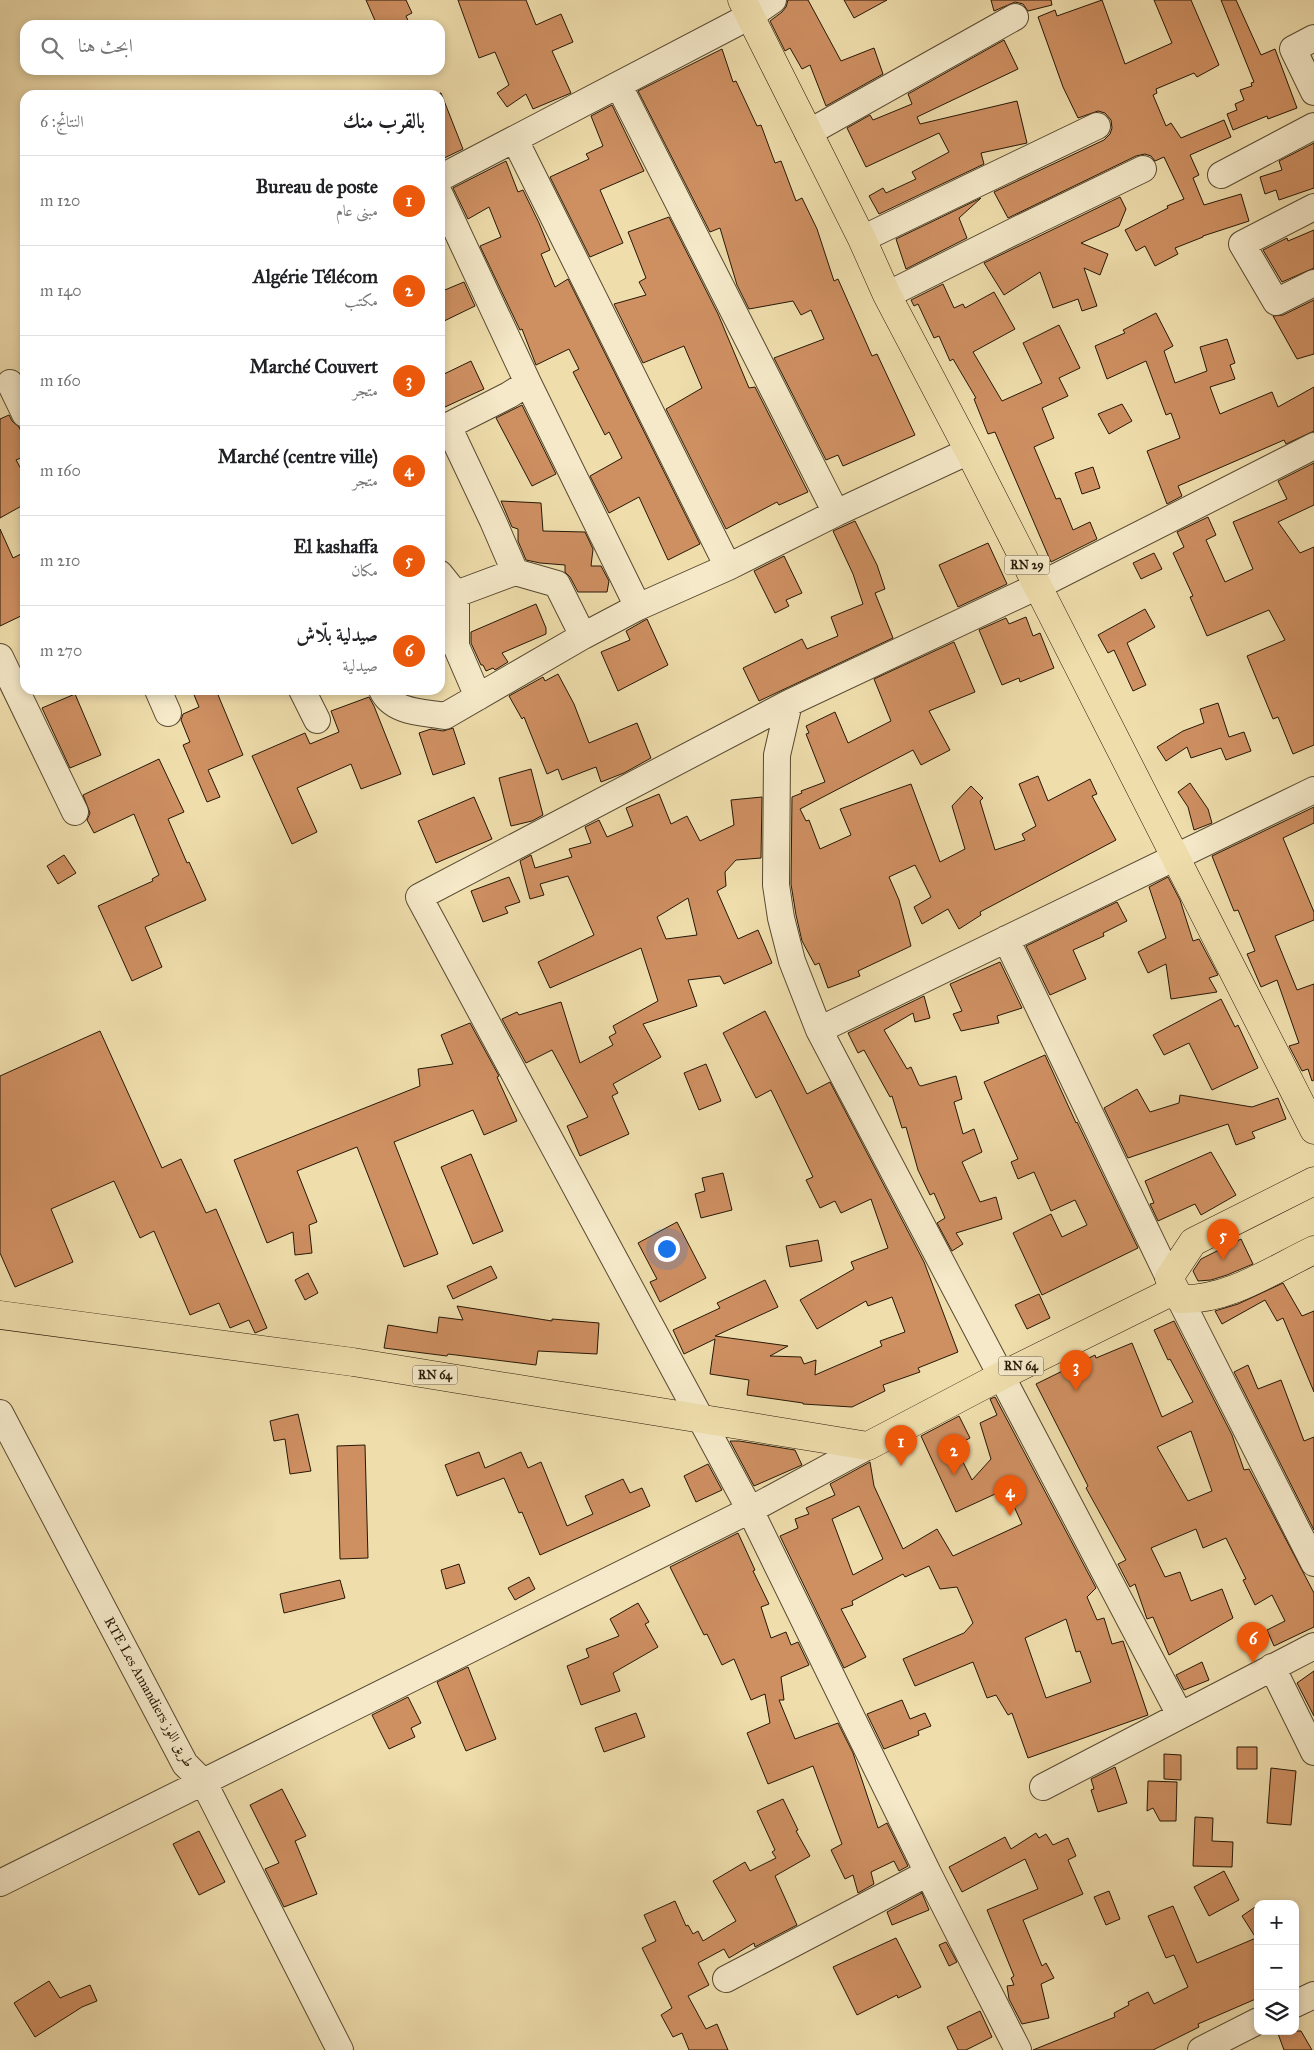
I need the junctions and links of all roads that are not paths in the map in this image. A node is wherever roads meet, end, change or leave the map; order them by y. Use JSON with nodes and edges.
{"nodes":[{"id":1,"x":773,"y":0,"type":"edge"},
{"id":2,"x":746,"y":8,"type":"edge"},
{"id":3,"x":1015,"y":17,"type":"dead end"},
{"id":4,"x":1314,"y":38,"type":"edge"},
{"id":5,"x":619,"y":86,"type":"junction"},
{"id":6,"x":1314,"y":92,"type":"edge"},
{"id":7,"x":1097,"y":126,"type":"dead end"},
{"id":8,"x":1314,"y":126,"type":"edge"},
{"id":9,"x":808,"y":133,"type":"junction"},
{"id":10,"x":515,"y":140,"type":"junction"},
{"id":11,"x":1143,"y":169,"type":"dead end"},
{"id":12,"x":445,"y":175,"type":"edge"},
{"id":13,"x":1221,"y":175,"type":"dead end"},
{"id":14,"x":445,"y":206,"type":"edge"},
{"id":15,"x":1314,"y":207,"type":"edge"},
{"id":16,"x":862,"y":239,"type":"junction"},
{"id":17,"x":1314,"y":284,"type":"edge"},
{"id":18,"x":888,"y":295,"type":"junction"},
{"id":19,"x":12,"y":383,"type":"edge"},
{"id":20,"x":528,"y":383,"type":"junction"},
{"id":21,"x":20,"y":402,"type":"edge"},
{"id":22,"x":445,"y":427,"type":"edge"},
{"id":23,"x":445,"y":430,"type":"edge"},
{"id":24,"x":1314,"y":446,"type":"edge"},
{"id":25,"x":969,"y":451,"type":"junction"},
{"id":26,"x":836,"y":512,"type":"junction"},
{"id":27,"x":728,"y":567,"type":"junction"},
{"id":28,"x":515,"y":572,"type":"junction"},
{"id":29,"x":445,"y":580,"type":"edge"},
{"id":30,"x":1038,"y":586,"type":"junction"},
{"id":31,"x":456,"y":594,"type":"junction"},
{"id":32,"x":638,"y":607,"type":"junction"},
{"id":33,"x":583,"y":636,"type":"junction"},
{"id":34,"x":0,"y":657,"type":"edge"},
{"id":35,"x":304,"y":695,"type":"edge"},
{"id":36,"x":384,"y":695,"type":"edge"},
{"id":37,"x":478,"y":698,"type":"junction"},
{"id":38,"x":789,"y":703,"type":"junction"},
{"id":39,"x":317,"y":720,"type":"dead end"},
{"id":40,"x":1314,"y":790,"type":"edge"},
{"id":41,"x":75,"y":812,"type":"dead end"},
{"id":42,"x":1176,"y":857,"type":"junction"},
{"id":43,"x":1006,"y":939,"type":"junction"},
{"id":44,"x":819,"y":1030,"type":"junction"},
{"id":45,"x":1314,"y":1130,"type":"edge"},
{"id":46,"x":1314,"y":1181,"type":"edge"},
{"id":47,"x":1314,"y":1250,"type":"edge"},
{"id":48,"x":1175,"y":1289,"type":"junction"},
{"id":49,"x":0,"y":1315,"type":"edge"},
{"id":50,"x":1001,"y":1376,"type":"junction"},
{"id":51,"x":0,"y":1413,"type":"edge"},
{"id":52,"x":702,"y":1419,"type":"junction"},
{"id":53,"x":868,"y":1446,"type":"junction"},
{"id":54,"x":750,"y":1510,"type":"junction"},
{"id":55,"x":1314,"y":1563,"type":"edge"},
{"id":56,"x":1314,"y":1646,"type":"edge"},
{"id":57,"x":1272,"y":1668,"type":"junction"},
{"id":58,"x":1180,"y":1716,"type":"junction"},
{"id":59,"x":1314,"y":1752,"type":"edge"},
{"id":60,"x":204,"y":1783,"type":"junction"},
{"id":61,"x":1043,"y":1787,"type":"dead end"},
{"id":62,"x":928,"y":1873,"type":"junction"},
{"id":63,"x":0,"y":1883,"type":"edge"},
{"id":64,"x":726,"y":1980,"type":"dead end"},
{"id":65,"x":1314,"y":1995,"type":"edge"},
{"id":66,"x":1299,"y":2002,"type":"edge"},
{"id":67,"x":1254,"y":2024,"type":"edge"},
{"id":68,"x":340,"y":2050,"type":"edge"},
{"id":69,"x":1018,"y":2050,"type":"edge"},
{"id":70,"x":1201,"y":2050,"type":"edge"}],
"edges":[{"from":1,"to":2,"type":"street"},
{"from":2,"to":5,"type":"street"},
{"from":2,"to":9,"type":"main road","number":"RN 29"},
{"from":3,"to":9,"type":"street"},
{"from":4,"to":6,"type":"street"},
{"from":5,"to":10,"type":"street"},
{"from":5,"to":26,"type":"street"},
{"from":7,"to":16,"type":"street"},
{"from":8,"to":13,"type":"street"},
{"from":9,"to":16,"type":"main road","number":"RN 29"},
{"from":10,"to":12,"type":"street"},
{"from":10,"to":27,"type":"street"},
{"from":11,"to":18,"type":"street"},
{"from":14,"to":20,"type":"street"},
{"from":15,"to":17,"type":"street"},
{"from":16,"to":18,"type":"main road","number":"RN 29"},
{"from":18,"to":25,"type":"main road","number":"RN 29"},
{"from":19,"to":21,"type":"street"},
{"from":20,"to":22,"type":"street"},
{"from":20,"to":32,"type":"street"},
{"from":23,"to":28,"type":"street"},
{"from":24,"to":30,"type":"street"},
{"from":25,"to":26,"type":"street"},
{"from":25,"to":30,"type":"main road","number":"RN 29"},
{"from":26,"to":27,"type":"street"},
{"from":27,"to":32,"type":"street"},
{"from":28,"to":31,"type":"street"},
{"from":28,"to":33,"type":"street"},
{"from":29,"to":31,"type":"street"},
{"from":30,"to":38,"type":"street"},
{"from":30,"to":42,"type":"main road","number":"RN 29"},
{"from":31,"to":37,"type":"street"},
{"from":32,"to":33,"type":"street"},
{"from":33,"to":37,"type":"street"},
{"from":34,"to":41,"type":"street"},
{"from":35,"to":39,"type":"street"},
{"from":36,"to":37,"type":"street"},
{"from":38,"to":44,"type":"street"},
{"from":38,"to":52,"type":"street"},
{"from":40,"to":42,"type":"street"},
{"from":42,"to":43,"type":"street"},
{"from":42,"to":45,"type":"main road","number":"RN 29"},
{"from":43,"to":44,"type":"street"},
{"from":43,"to":48,"type":"street"},
{"from":44,"to":50,"type":"street"},
{"from":46,"to":48,"type":"main road"},
{"from":47,"to":48,"type":"main road","number":"RN 64"},
{"from":48,"to":50,"type":"main road","number":"RN 64"},
{"from":48,"to":55,"type":"street"},
{"from":49,"to":52,"type":"main road","number":"RN 64"},
{"from":50,"to":53,"type":"main road","number":"RN 64"},
{"from":50,"to":58,"type":"street"},
{"from":51,"to":60,"type":"street","name":"RTE Les Amandiers طريق اللوز"},
{"from":52,"to":53,"type":"main road","number":"RN 64"},
{"from":52,"to":54,"type":"street"},
{"from":53,"to":54,"type":"street"},
{"from":54,"to":60,"type":"street"},
{"from":54,"to":62,"type":"street"},
{"from":56,"to":57,"type":"street"},
{"from":57,"to":58,"type":"street"},
{"from":57,"to":59,"type":"street"},
{"from":58,"to":61,"type":"street"},
{"from":60,"to":63,"type":"street"},
{"from":60,"to":68,"type":"street","name":"RTE Les Amandiers طريق اللوز"},
{"from":62,"to":64,"type":"street"},
{"from":62,"to":69,"type":"street"},
{"from":65,"to":66,"type":"street"},
{"from":67,"to":70,"type":"street"}]}
